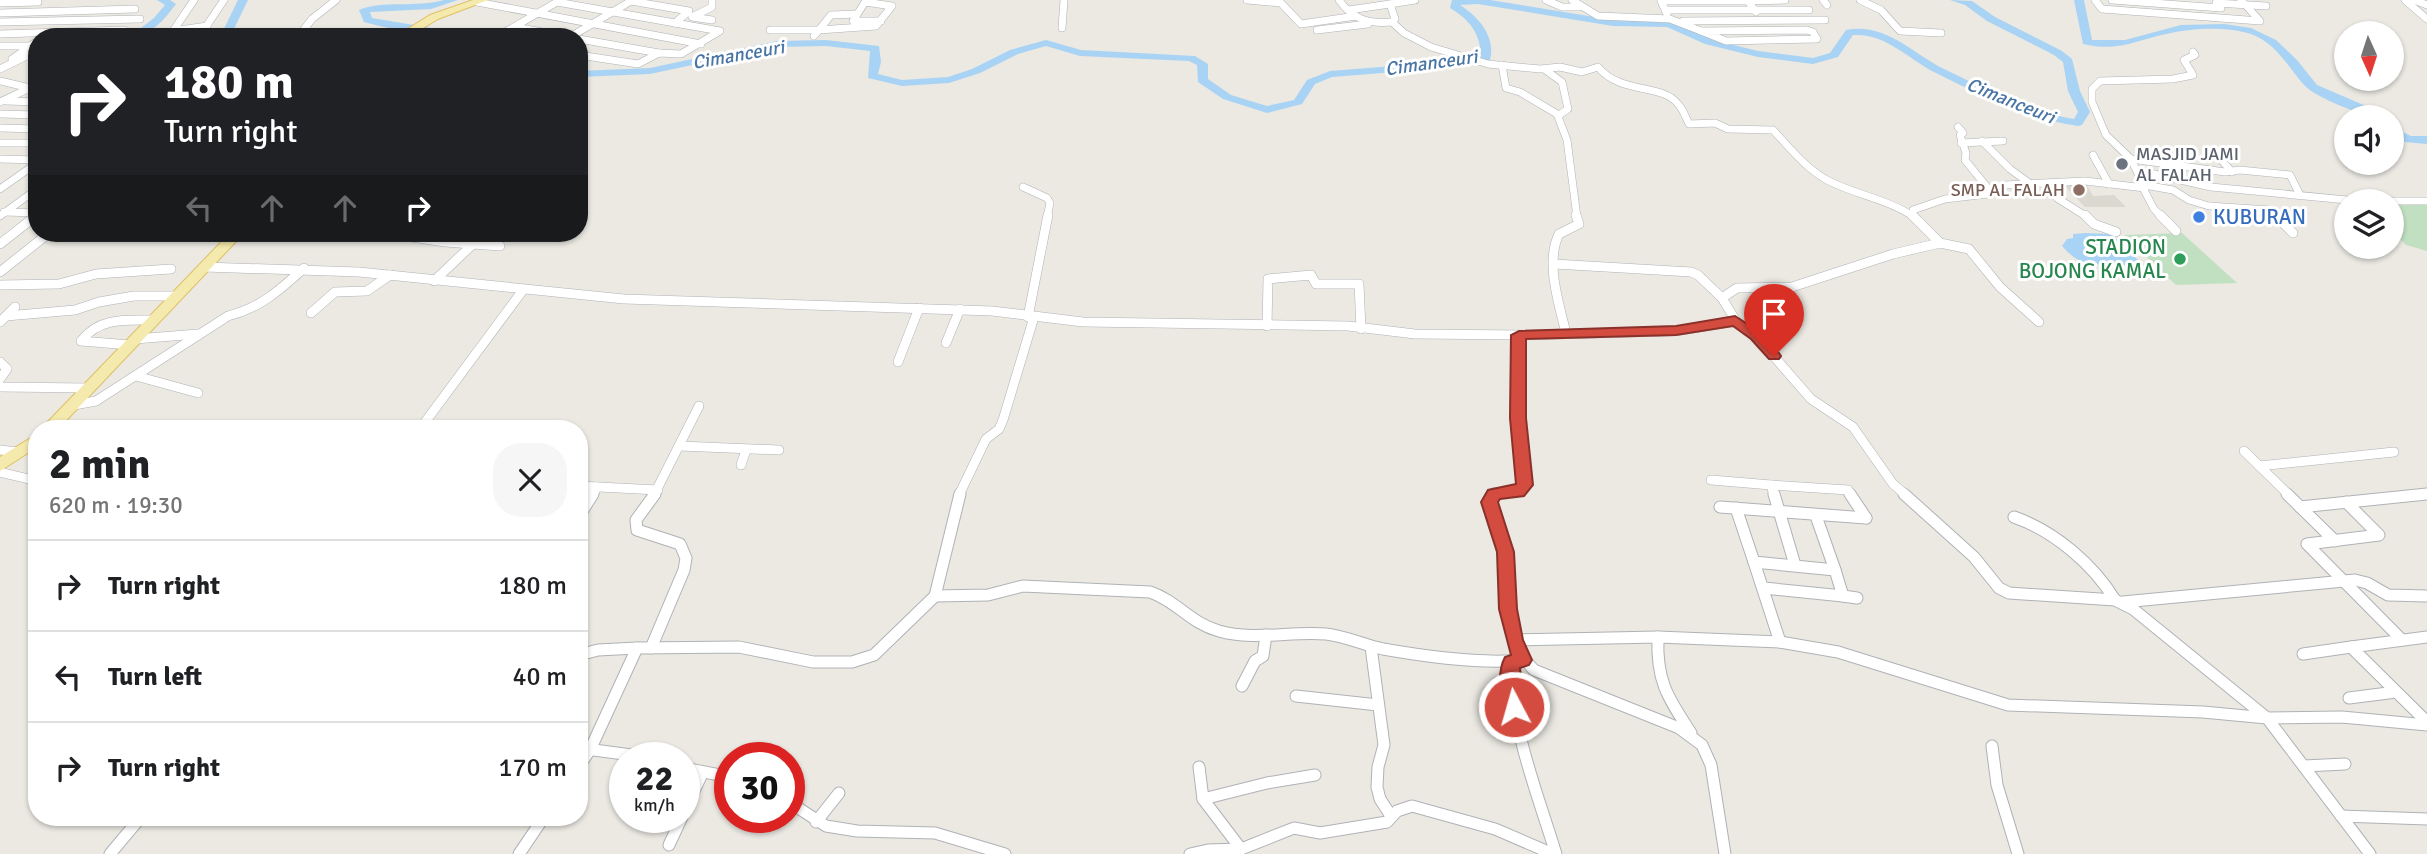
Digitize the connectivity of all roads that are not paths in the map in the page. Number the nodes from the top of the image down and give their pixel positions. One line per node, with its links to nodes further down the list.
1 (194, 0): 60 (street)
2 (224, 0): 56 (street)
3 (336, 0): 62 (street)
4 (681, 0): 28 (street)
5 (712, 0): 44 (street)
6 (870, 0): 19 (street)
7 (1064, 0): 66 (street)
8 (1250, 0): 40 (street)
9 (1339, 0): 31 (street)
10 (1415, 0): 24 (street)
11 (1546, 0): 26 (street)
12 (1572, 0): 26 (street)
13 (1785, 0): 20 (street)
14 (1860, 0): 71 (street)
15 (2095, 0): 42 (street)
16 (2112, 0): 25 (street)
17 (0, 1): 22 (street)
18 (480, 1): 38 (street); 63 (main road)
19 (882, 1): 39 (street); 50 (street)
20 (1748, 1): 32 (street); 33 (street)
21 (2410, 1): 29 (street); 43 (street)
22 (38, 2)
23 (2243, 2): 25 (street); 27 (street); 42 (street)
24 (1390, 3): 31 (street); 52 (street)
25 (2217, 4): 42 (street)
26 (1580, 6): 45 (street)
27 (2266, 6)
28 (669, 7): 36 (street); 53 (street)
29 (2427, 7)
30 (135, 9): 35 (street)
31 (1349, 10): 40 (street)
32 (1665, 10): 33 (street); 45 (street)
33 (1755, 10): 34 (street); 46 (street)
34 (1808, 10)
35 (78, 11): 37 (street); 48 (street)
36 (612, 12): 38 (street); 53 (street); 54 (street)
37 (0, 13)
38 (536, 14): 54 (street); 57 (street)
39 (856, 14): 50 (street); 70 (street)
40 (1356, 16): 55 (street)
41 (140, 19): 49 (street)
42 (2230, 19)
43 (2427, 19)
44 (712, 20)
45 (1673, 20): 46 (street); 69 (street)
46 (1764, 20): 47 (street)
47 (1825, 20)
48 (64, 21): 49 (street); 51 (street); 58 (street)
49 (77, 21): 59 (street)
50 (881, 21): 70 (street)
51 (0, 22)
52 (1392, 22): 55 (street); 85 (street)
53 (675, 23): 75 (street)
54 (591, 24): 65 (street); 75 (street)
55 (1368, 24): 68 (street)
56 (207, 26): 61 (street)
57 (515, 27): 64 (street)
58 (54, 28)
59 (68, 28)
60 (174, 28)
61 (190, 28)
62 (305, 28)
63 (421, 28)
64 (520, 28)
65 (585, 28)
66 (1062, 28)
67 (770, 30): 70 (street)
68 (1317, 30)
69 (1700, 31): 69 (street)
70 (816, 33)
71 (1941, 33)
72 (0, 34): 73 (street)
73 (28, 35)
74 (588, 40): 80 (street)
75 (701, 44): 80 (street)
76 (0, 46): 77 (street)
77 (28, 46)
78 (28, 50): 84 (street)
79 (2193, 52): 108 (street)
80 (659, 53): 82 (street)
81 (28, 55): 83 (street)
82 (588, 57)
83 (26, 58): 84 (street)
84 (14, 62): 87 (street)
85 (1502, 65): 86 (street); 96 (street)
86 (1544, 69): 96 (street); 130 (street)
87 (0, 70): 88 (street)
88 (0, 79): 89 (street)
89 (13, 83): 90 (street); 91 (street)
90 (28, 87)
91 (0, 89)
92 (28, 89): 93 (street)
93 (2, 102): 94 (street)
94 (28, 102)
95 (0, 114): 97 (street)
96 (1559, 115): 142 (street)
97 (28, 116)
98 (1958, 127): 104 (street)
99 (0, 128): 100 (street)
100 (28, 129)
101 (1982, 141): 102 (street); 104 (street); 115 (street)
102 (2003, 141)
103 (0, 143): 105 (street)
104 (1961, 143): 121 (street)
105 (28, 144)
106 (2216, 154): 113 (street)
107 (2093, 155): 114 (street)
108 (2131, 159): 112 (street); 113 (street)
109 (2, 160): 110 (street)
110 (28, 161)
111 (28, 168): 119 (street)
112 (2137, 170): 117 (street); 120 (street)
113 (2232, 172): 122 (street)
114 (2109, 184): 116 (street); 117 (street)
115 (2032, 185): 116 (street); 121 (street)
116 (2045, 185): 133 (street)
117 (2143, 186): 127 (street); 132 (street)
118 (1023, 187): 157 (street)
119 (0, 189)
120 (2251, 190): 124 (street); 127 (street)
121 (1991, 192): 130 (street)
122 (2299, 193)
123 (28, 195): 128 (street)
124 (2334, 199)
125 (2404, 200): 126 (street)
126 (2427, 201)
127 (2270, 210): 134 (street)
128 (2, 213): 129 (street)
129 (28, 214)
130 (1913, 216): 138 (street)
131 (28, 221): 139 (street)
132 (2176, 231)
133 (2116, 233)
134 (2293, 233)
135 (38, 242): 146 (street)
136 (228, 242): 143 (main road)
137 (448, 242): 140 (street)
138 (1940, 243): 152 (street); 161 (street)
139 (0, 244)
140 (473, 244): 141 (street); 148 (street)
141 (499, 246)
142 (1554, 264): 152 (street); 164 (street)
143 (204, 267): 144 (street); 151 (main road)
144 (304, 268): 147 (street); 165 (street)
145 (171, 270): 149 (street)
146 (0, 272)
147 (390, 275): 148 (street); 156 (street)
148 (434, 281): 150 (street)
149 (0, 285)
150 (523, 290): 154 (street); 179 (street)
151 (175, 296): 158 (street); 159 (main road)
152 (1722, 298): 160 (street)
153 (15, 307): 158 (street)
154 (919, 308): 155 (street); 170 (street)
155 (960, 309): 157 (street); 168 (street)
156 (311, 313)
157 (1031, 317): 162 (street); 213 (street)
158 (3, 319)
159 (153, 320): 167 (main road); 167 (street)
160 (1735, 321): 164 (street); 217 (street)
161 (2039, 322)
162 (1267, 326): 163 (street); 163 (street)
163 (1361, 329): 166 (street)
164 (1566, 333): 166 (street)
165 (201, 334): 167 (street); 171 (street)
166 (1519, 335): 221 (street)
167 (133, 342): 174 (main road)
168 (946, 344)
169 (0, 362): 172 (street)
170 (898, 362)
171 (136, 376): 175 (street); 176 (street)
172 (0, 379)
173 (0, 387): 174 (street)
174 (89, 388): 176 (main road)
175 (198, 393)
176 (74, 405): 178 (main road)
177 (699, 406): 181 (street)
178 (59, 420)
179 (427, 420)
180 (28, 445): 186 (main road)
181 (680, 446): 183 (street); 197 (street)
182 (0, 450): 186 (street)
183 (746, 450): 184 (street); 189 (street)
184 (779, 450)
185 (2244, 451): 190 (street)
186 (18, 452): 188 (main road)
187 (2394, 452): 190 (street)
188 (0, 465)
189 (741, 465)
190 (2259, 466): 202 (street)
191 (0, 472): 192 (street)
192 (28, 479)
193 (1712, 480): 194 (street)
194 (1771, 485): 204 (street); 205 (street)
195 (588, 486): 196 (street)
196 (597, 487): 197 (street); 199 (street)
197 (658, 490): 226 (street)
198 (2427, 494): 200 (street)
199 (588, 502)
200 (2346, 502): 202 (street); 207 (street)
201 (1720, 507): 203 (street)
202 (2300, 507): 207 (street)
203 (1736, 508): 204 (street); 208 (street)
204 (1777, 513): 205 (street); 209 (street)
205 (1816, 516): 210 (street)
206 (2014, 517): 217 (street)
207 (2334, 541): 211 (street)
208 (1754, 562): 209 (street); 212 (street)
209 (1795, 565): 210 (street)
210 (1835, 570): 214 (street)
211 (2343, 581): 215 (street); 217 (street); 222 (street)
212 (1764, 587): 214 (street); 223 (street)
213 (935, 596): 218 (street); 226 (street)
214 (1843, 596): 216 (street)
215 (2427, 596)
216 (1857, 598)
217 (2119, 601): 236 (street)
218 (1266, 635): 224 (street); 231 (street)
219 (1658, 637): 221 (street); 223 (street); 238 (street)
220 (2427, 637): 222 (street)
221 (1514, 640): 230 (street)
222 (2402, 640): 227 (street)
223 (1780, 642): 236 (street)
224 (1371, 647): 230 (street); 235 (street)
225 (637, 648): 226 (street); 228 (street); 239 (street)
226 (651, 648)
227 (2351, 648): 229 (street); 232 (street)
228 (588, 653)
229 (2302, 654)
230 (1517, 661): 238 (street); 267 (street)
231 (1242, 686)
232 (2396, 692): 234 (street); 237 (street)
233 (1296, 696): 235 (street)
234 (2349, 698)
235 (1378, 705): 254 (street)
236 (2267, 718): 237 (street); 244 (street)
237 (2427, 724)
238 (1695, 739): 268 (street)
239 (588, 743)
240 (1992, 746): 269 (street)
241 (588, 749): 242 (street)
242 (609, 752)
243 (2344, 764): 244 (street)
244 (2304, 766): 255 (street)
245 (1199, 767): 252 (street)
246 (700, 771): 247 (street)
247 (703, 772): 248 (street); 250 (street)
248 (714, 774)
249 (1315, 775): 252 (street)
250 (700, 778)
251 (839, 793): 257 (street)
252 (1203, 799): 262 (street)
253 (805, 814): 257 (street)
254 (1391, 816): 262 (street); 267 (street)
255 (2342, 816): 256 (street); 270 (street)
256 (2427, 819)
257 (816, 822): 265 (street)
258 (133, 826): 263 (street)
259 (538, 826): 264 (street)
260 (675, 833): 261 (street)
261 (669, 845)
262 (1241, 849): 266 (street)
263 (110, 854)
264 (519, 854)
265 (1005, 854)
266 (1190, 854)
267 (1554, 854)
268 (1725, 854)
269 (2018, 854)
270 (2370, 854)

